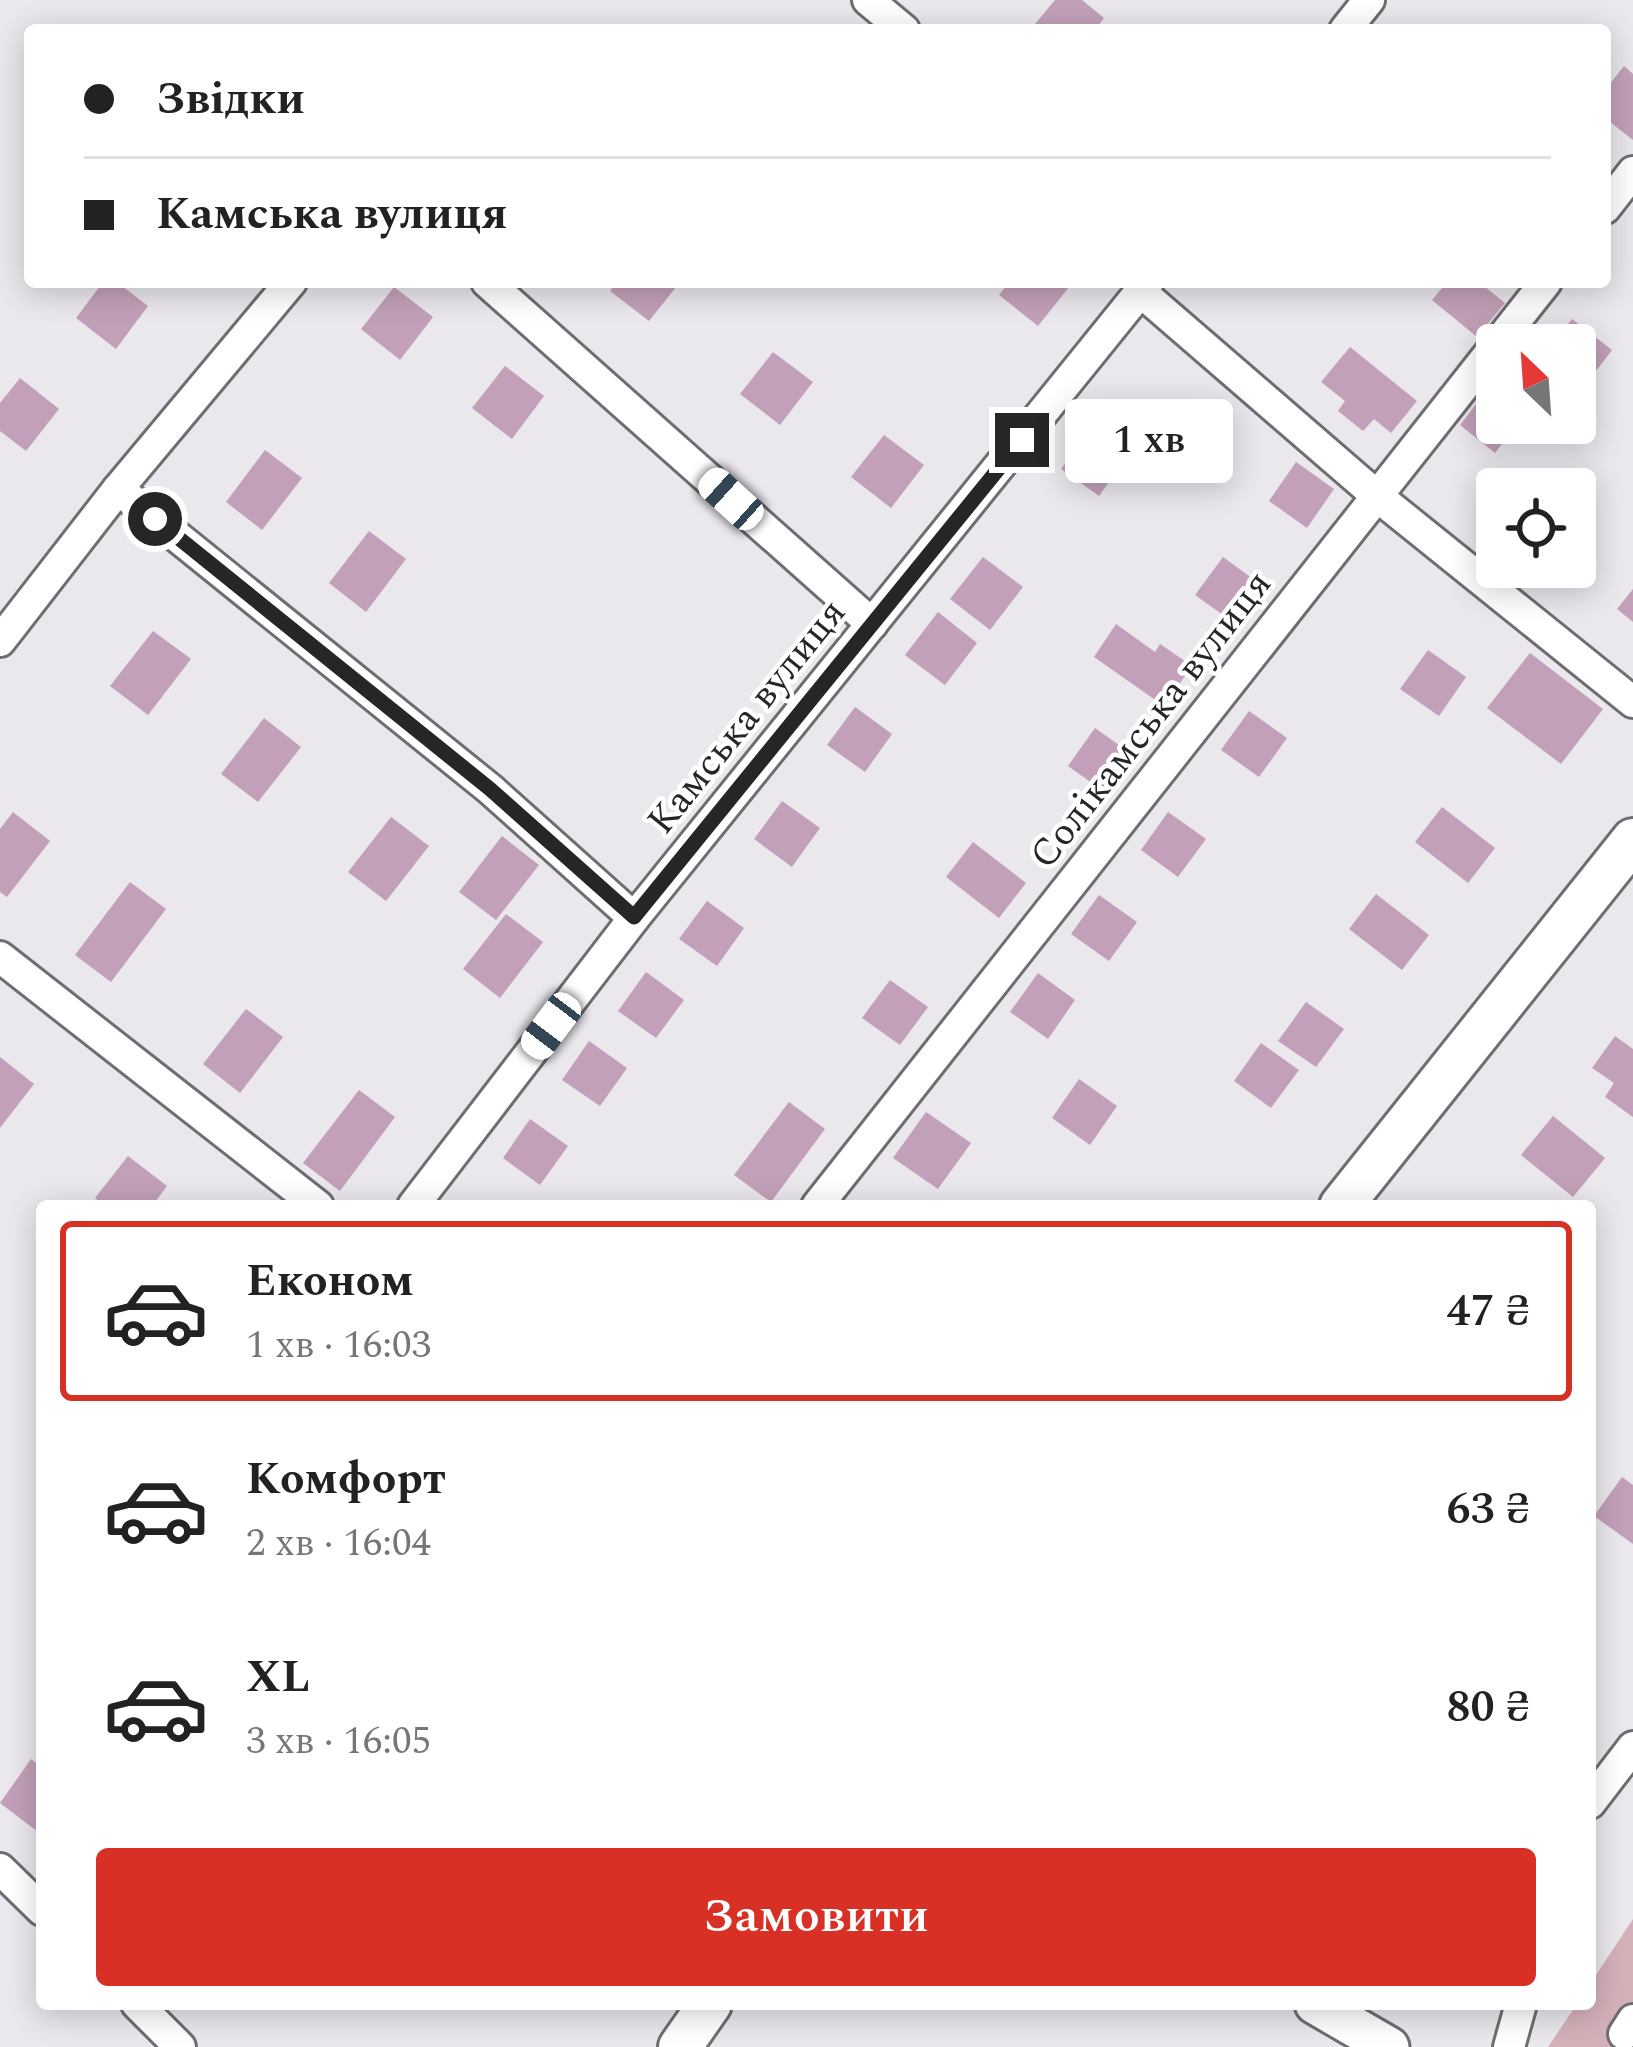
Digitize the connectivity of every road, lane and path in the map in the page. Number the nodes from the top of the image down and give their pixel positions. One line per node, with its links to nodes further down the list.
1 (868, 0): 3 (street)
2 (1369, 0): 4 (street)
3 (897, 24)
4 (1350, 24)
5 (1633, 172): 6 (street)
6 (1611, 200)
7 (286, 288): 12 (street)
8 (494, 288): 14 (street)
9 (1144, 288): 14 (street, Камська вулиця)
10 (1146, 288): 13 (street)
11 (1541, 288): 13 (street, Солікамська вулиця)
12 (118, 489): 15 (street); 18 (street)
13 (1377, 496): 16 (street); 22 (street, Солікамська вулиця)
14 (872, 624): 18 (street, Камська вулиця)
15 (0, 640)
16 (1633, 702)
17 (1633, 840): 23 (main road)
18 (634, 917): 21 (street, Камська вулиця)
19 (0, 957): 20 (street)
20 (310, 1200)
21 (417, 1200)
22 (823, 1200)
23 (1347, 1200)
24 (1633, 1747): 25 (street)
25 (1596, 1796)
26 (0, 1870): 27 (street)
27 (36, 1904)
28 (143, 2010): 32 (street)
29 (706, 2010): 33 (main road)
30 (1325, 2010): 34 (street)
31 (1519, 2010): 35 (street)
32 (180, 2047)
33 (680, 2047)
34 (1389, 2047)
35 (1509, 2047)

